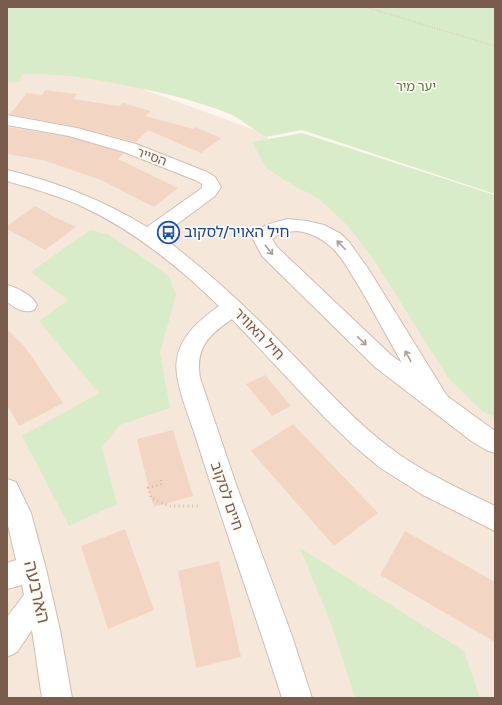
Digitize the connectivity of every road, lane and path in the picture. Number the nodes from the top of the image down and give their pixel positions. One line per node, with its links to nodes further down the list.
1 (365, 7): 2 (path)
2 (495, 46)
3 (7, 120): 5 (street, הסייר)
4 (7, 175): 5 (street, חיל האוויר)
5 (148, 236): 8 (street, חיל האוויר)
6 (7, 292): 7 (street)
7 (26, 305)
8 (233, 306): 14 (street, חיל האוויר); 19 (street, חיים לסקוב)
9 (437, 400): 9 (street, one-way to 9); 10 (street)
10 (495, 443)
11 (161, 480): 13 (path)
12 (7, 490): 15 (street, הארבעה)
13 (198, 506)
14 (495, 519)
15 (20, 572): 16 (street, הארבעה)
16 (39, 599): 17 (street); 18 (street, הארבעה)
17 (7, 642)
18 (57, 698)
19 (297, 698)

